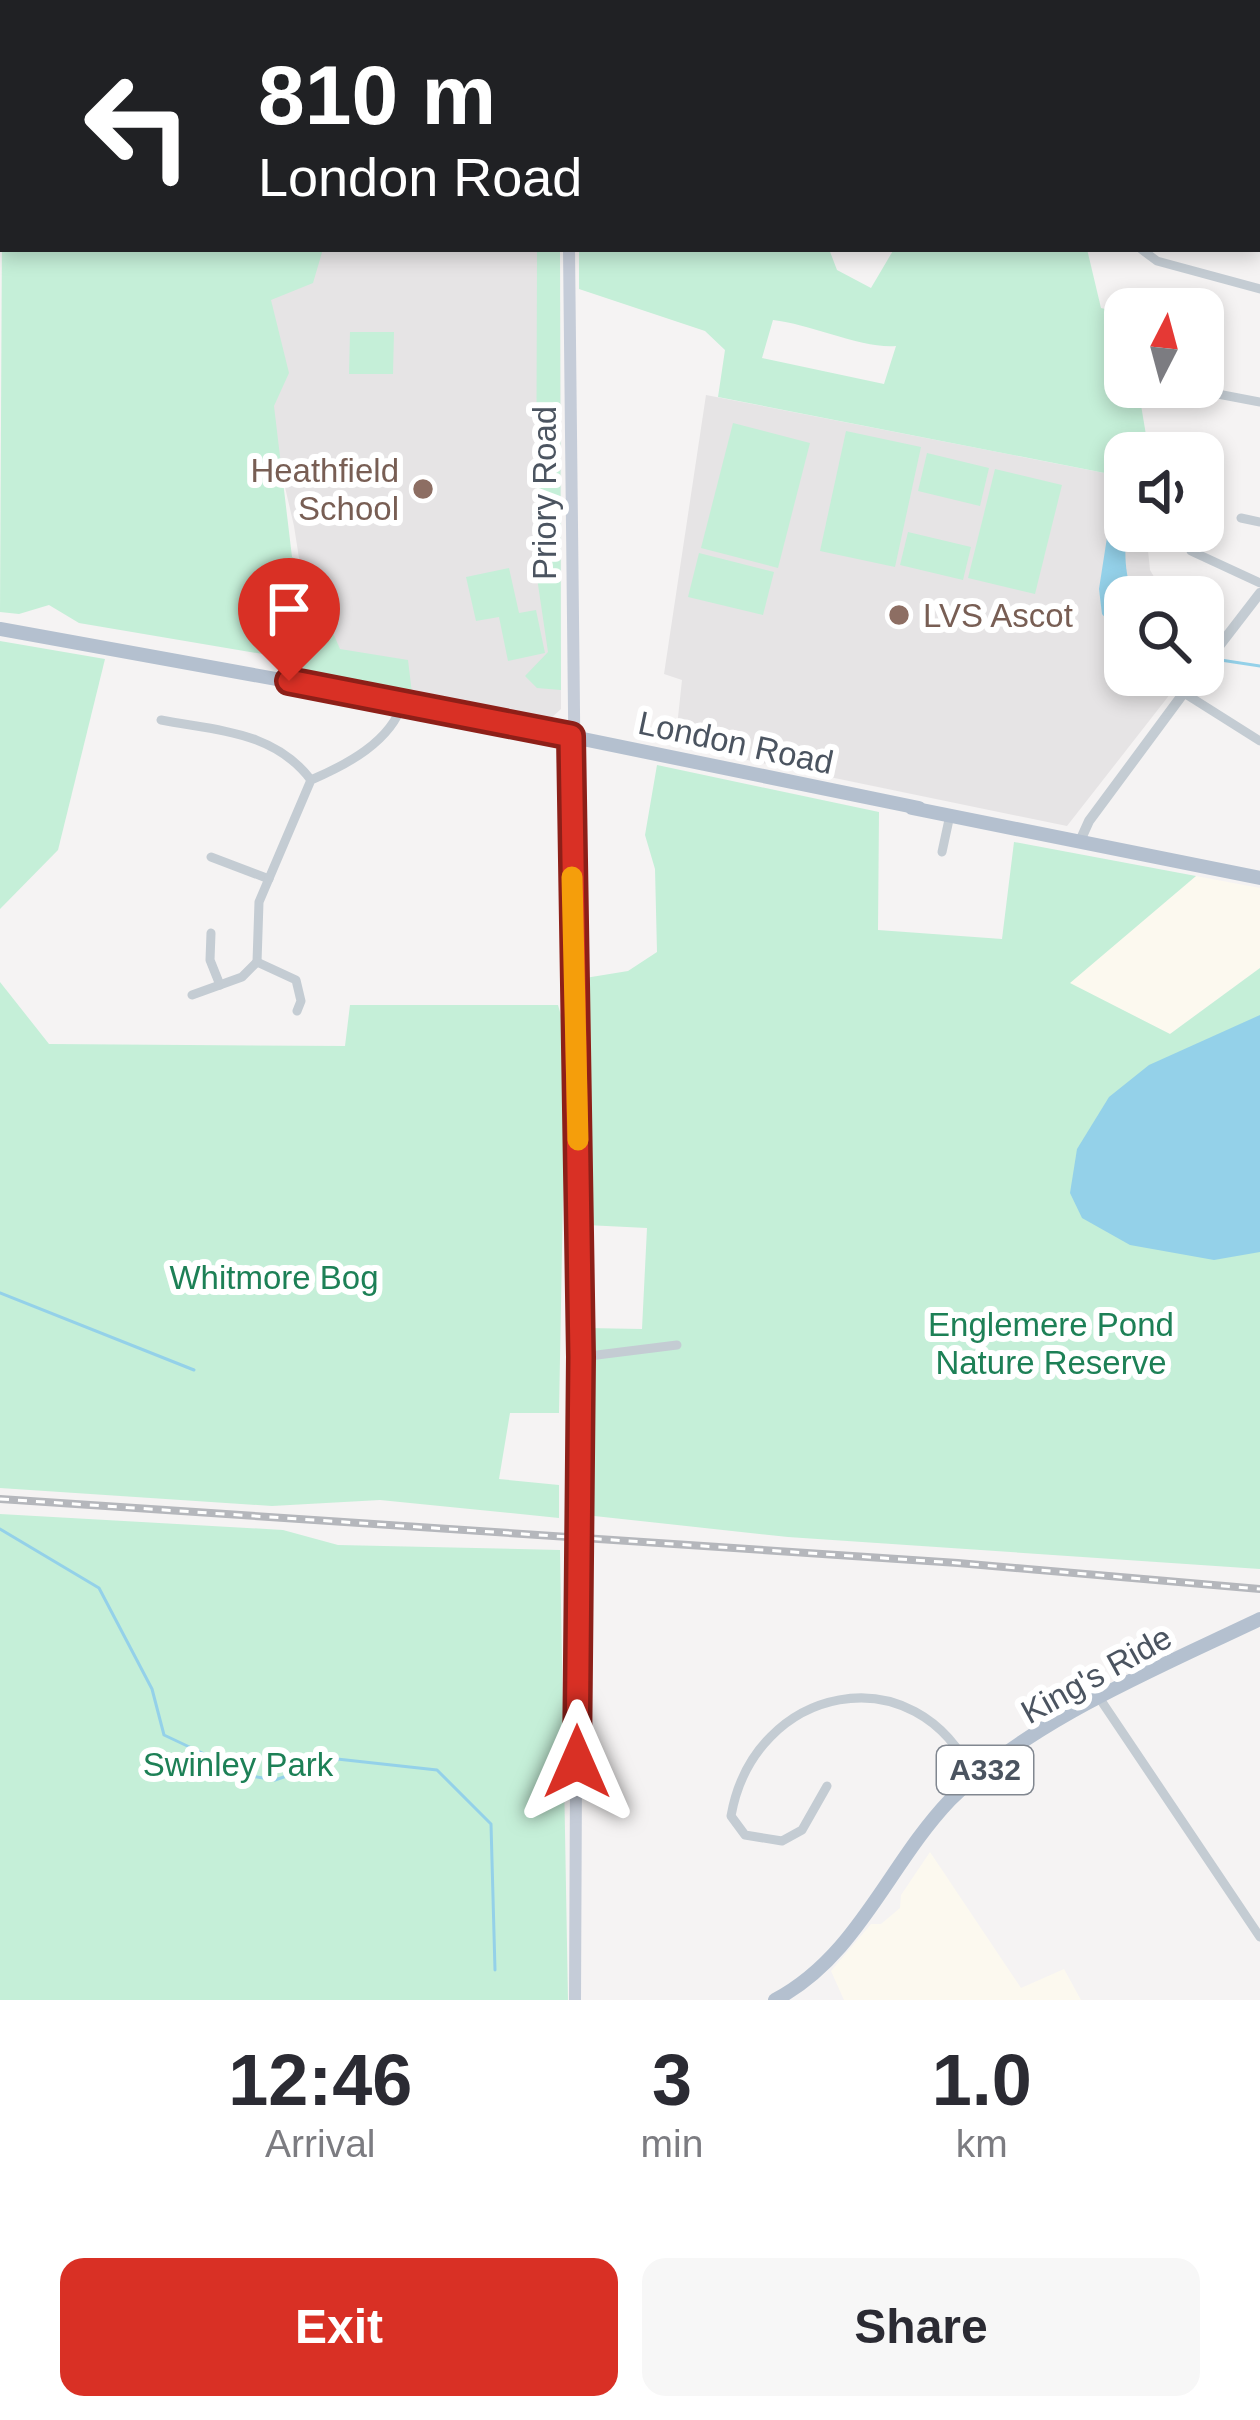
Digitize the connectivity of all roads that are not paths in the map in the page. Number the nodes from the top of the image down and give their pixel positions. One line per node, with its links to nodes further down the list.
1 (569, 252): 17 (main road, Priory Road)
2 (1145, 252): 3 (street)
3 (1260, 289)
4 (1224, 395): 5 (street)
5 (1260, 402)
6 (1241, 518): 7 (street)
7 (1260, 522)
8 (1192, 552): 9 (street)
9 (1260, 584)
10 (1260, 593): 12 (street)
11 (0, 629): 15 (main road, London Road)
12 (1224, 640)
13 (1182, 696): 21 (street)
14 (1189, 696): 18 (street)
15 (403, 702): 17 (main road, London Road); 19 (street)
16 (161, 720): 19 (street)
17 (571, 736): 20 (main road, London Road); 32 (main road, Priory Road)
18 (1260, 741)
19 (311, 780): 25 (street)
20 (950, 815): 21 (main road, London Road); 22 (street)
21 (1080, 841): 24 (main road, London Road)
22 (942, 852)
23 (211, 856): 25 (street)
24 (1260, 878)
25 (269, 879): 27 (street)
26 (211, 933): 28 (street)
27 (257, 962): 28 (street); 30 (street)
28 (220, 986): 29 (street)
29 (192, 994)
30 (297, 1011)
31 (677, 1346): 32 (street)
32 (581, 1357): 38 (main road, Priory Road, bridge)
33 (1260, 1619): 34 (main road, King's Ride / A332)
34 (1100, 1699): 35 (main road, King's Ride / A332); 37 (street)
35 (974, 1778): 36 (street); 39 (main road, King's Ride / A332)
36 (827, 1786)
37 (1260, 1937)
38 (575, 2000)
39 (776, 2000)

